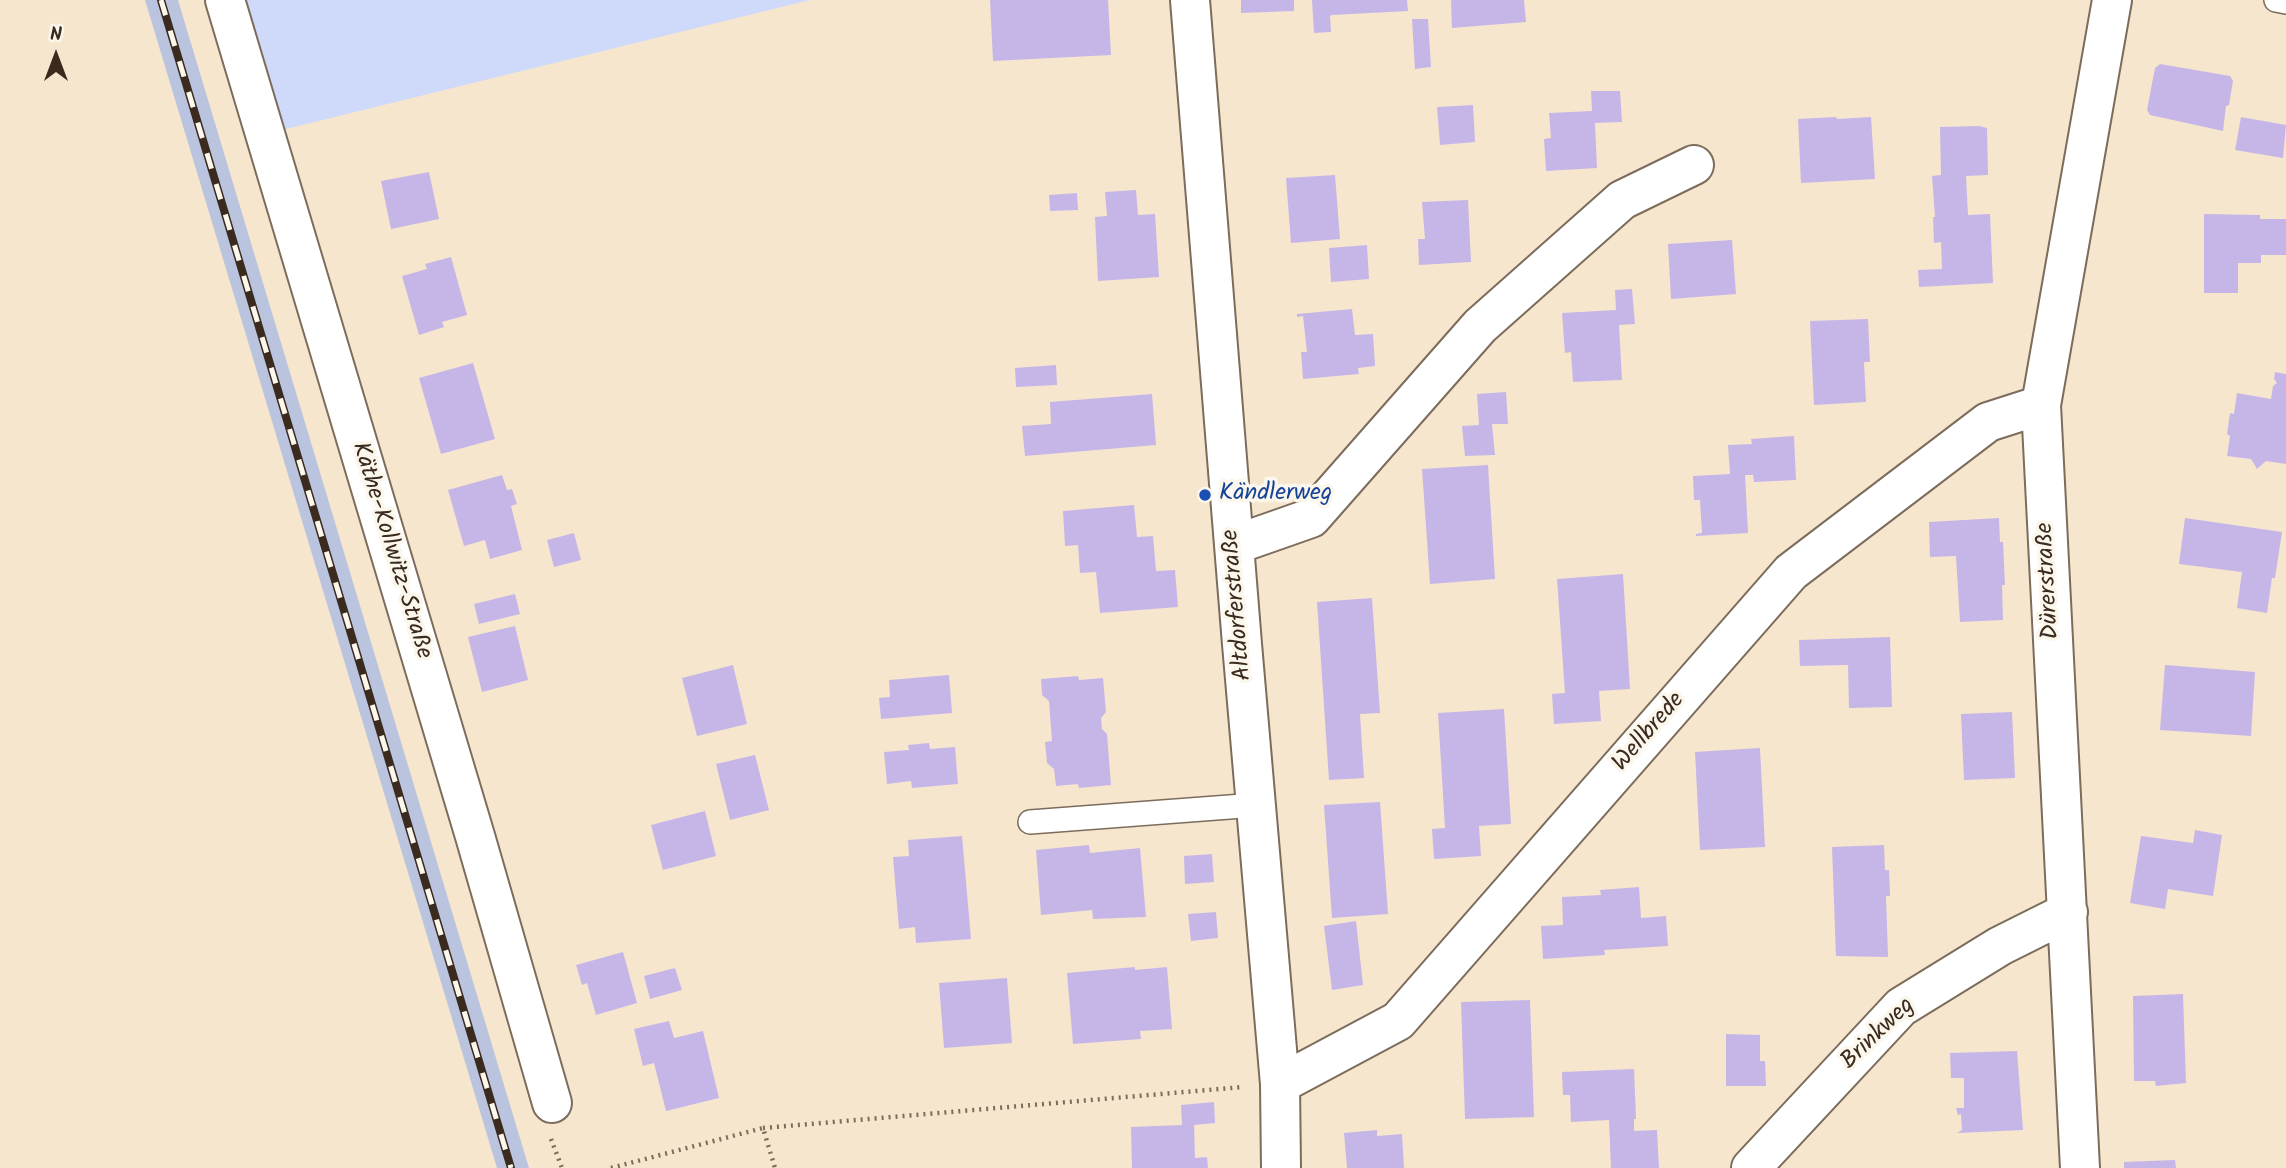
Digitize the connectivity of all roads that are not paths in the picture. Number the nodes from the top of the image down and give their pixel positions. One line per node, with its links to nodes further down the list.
1 (225, 0): 13 (street, Käthe-Kollwitz-Straße)
2 (1190, 0): 8 (street, Altdorferstraße)
3 (2112, 0): 7 (street, Dürerstraße)
4 (2276, 0): 5 (lane)
5 (2286, 2)
6 (1694, 166): 8 (street)
7 (2041, 405): 11 (street, Dürerstraße); 12 (street, Wellbrede)
8 (1234, 545): 9 (street, Altdorferstraße)
9 (1256, 805): 10 (lane); 12 (street, Altdorferstraße)
10 (1030, 822)
11 (2068, 912): 15 (street, Brinkweg); 16 (street, Dürerstraße)
12 (1280, 1084): 14 (street, Altdorferstraße)
13 (552, 1103)
14 (1282, 1168)
15 (1751, 1168)
16 (2080, 1168)

